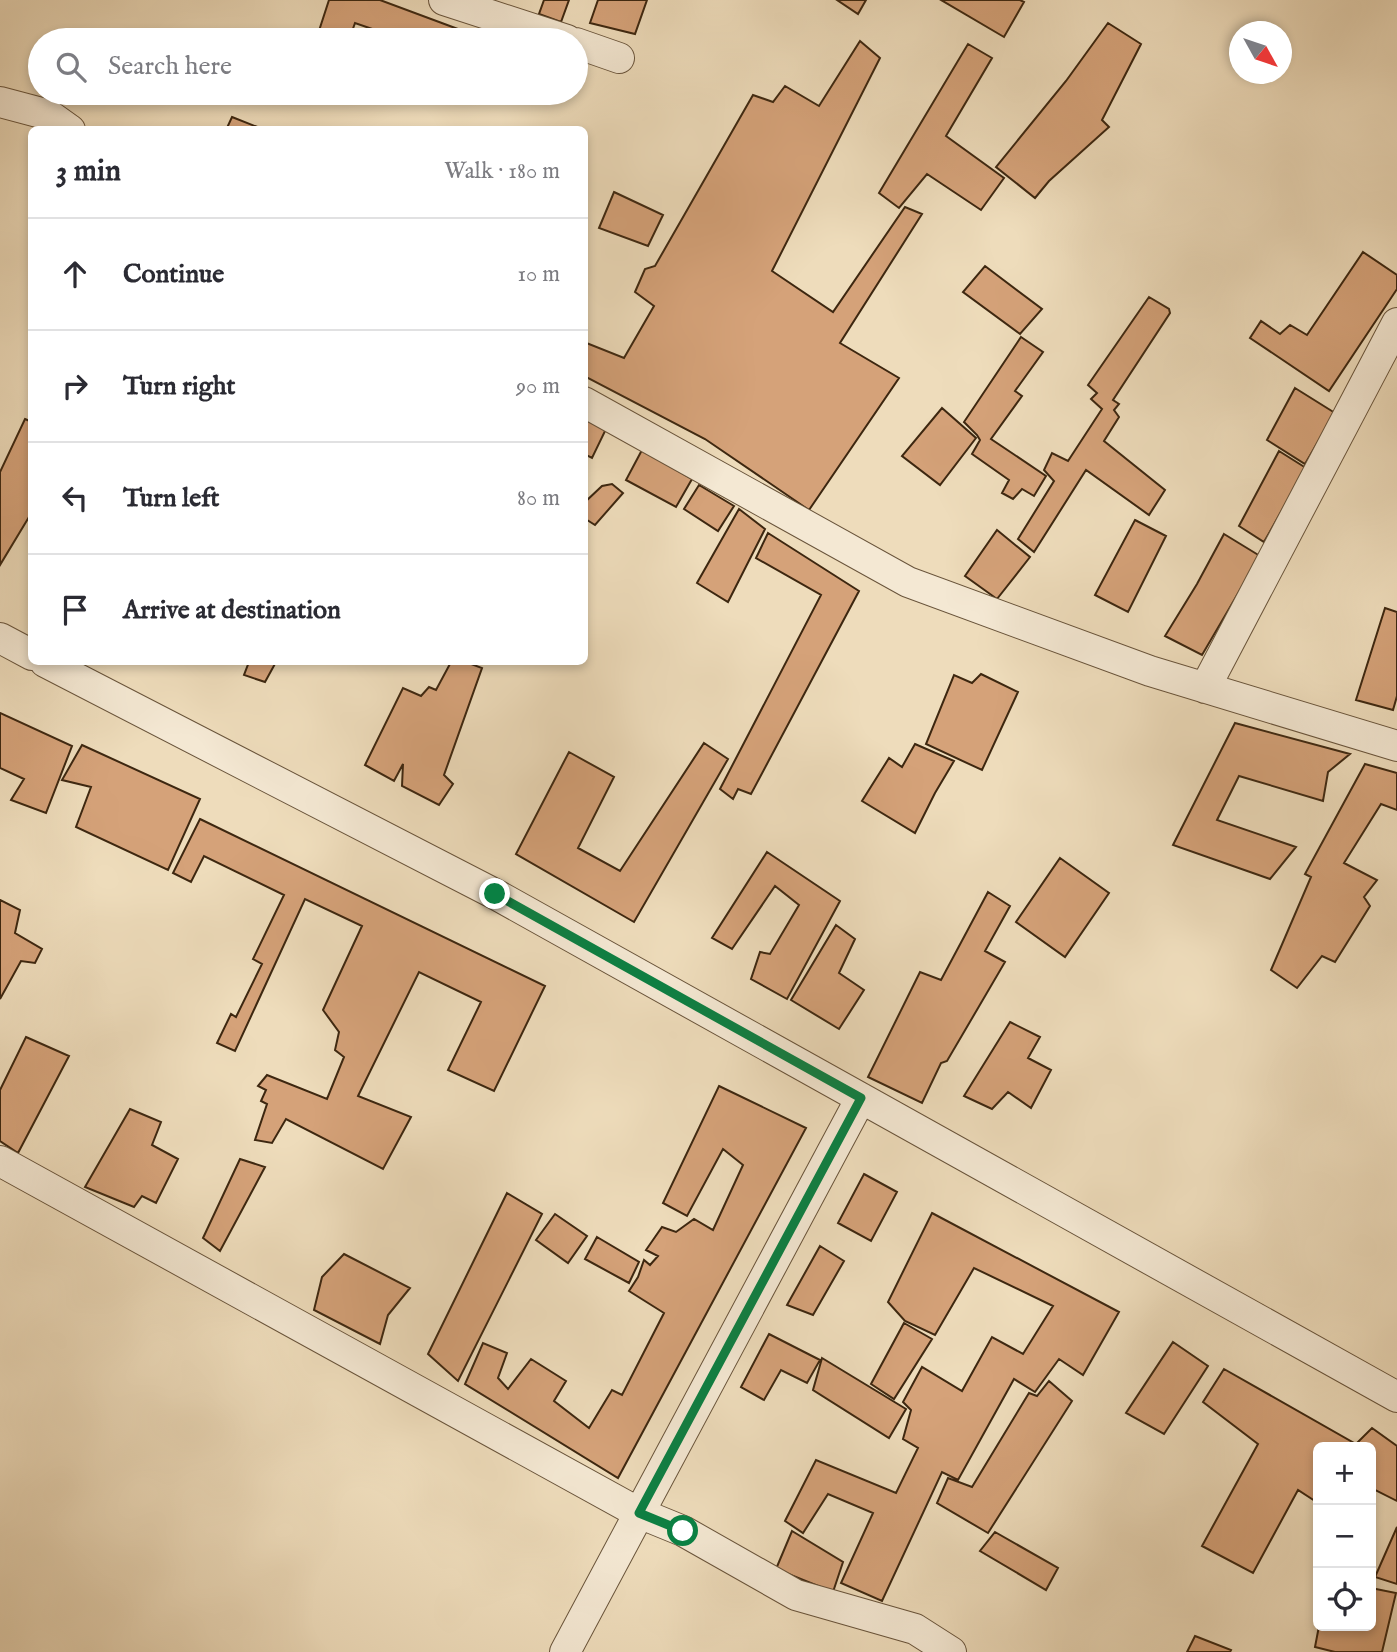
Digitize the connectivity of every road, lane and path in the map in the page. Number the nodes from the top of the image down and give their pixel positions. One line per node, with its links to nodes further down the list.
1 (444, 0): 2 (street)
2 (530, 28)
3 (588, 47): 4 (street)
4 (620, 58)
5 (0, 102): 6 (street)
6 (64, 126)
7 (1397, 323): 12 (street)
8 (588, 404): 12 (street)
9 (0, 638): 10 (street)
10 (28, 653)
11 (51, 665): 14 (street)
12 (1205, 688): 13 (street)
13 (1397, 746)
14 (861, 1098): 16 (street); 17 (street)
15 (0, 1161): 17 (street)
16 (1397, 1397)
17 (639, 1513): 18 (street); 19 (street)
18 (565, 1652)
19 (951, 1652)

